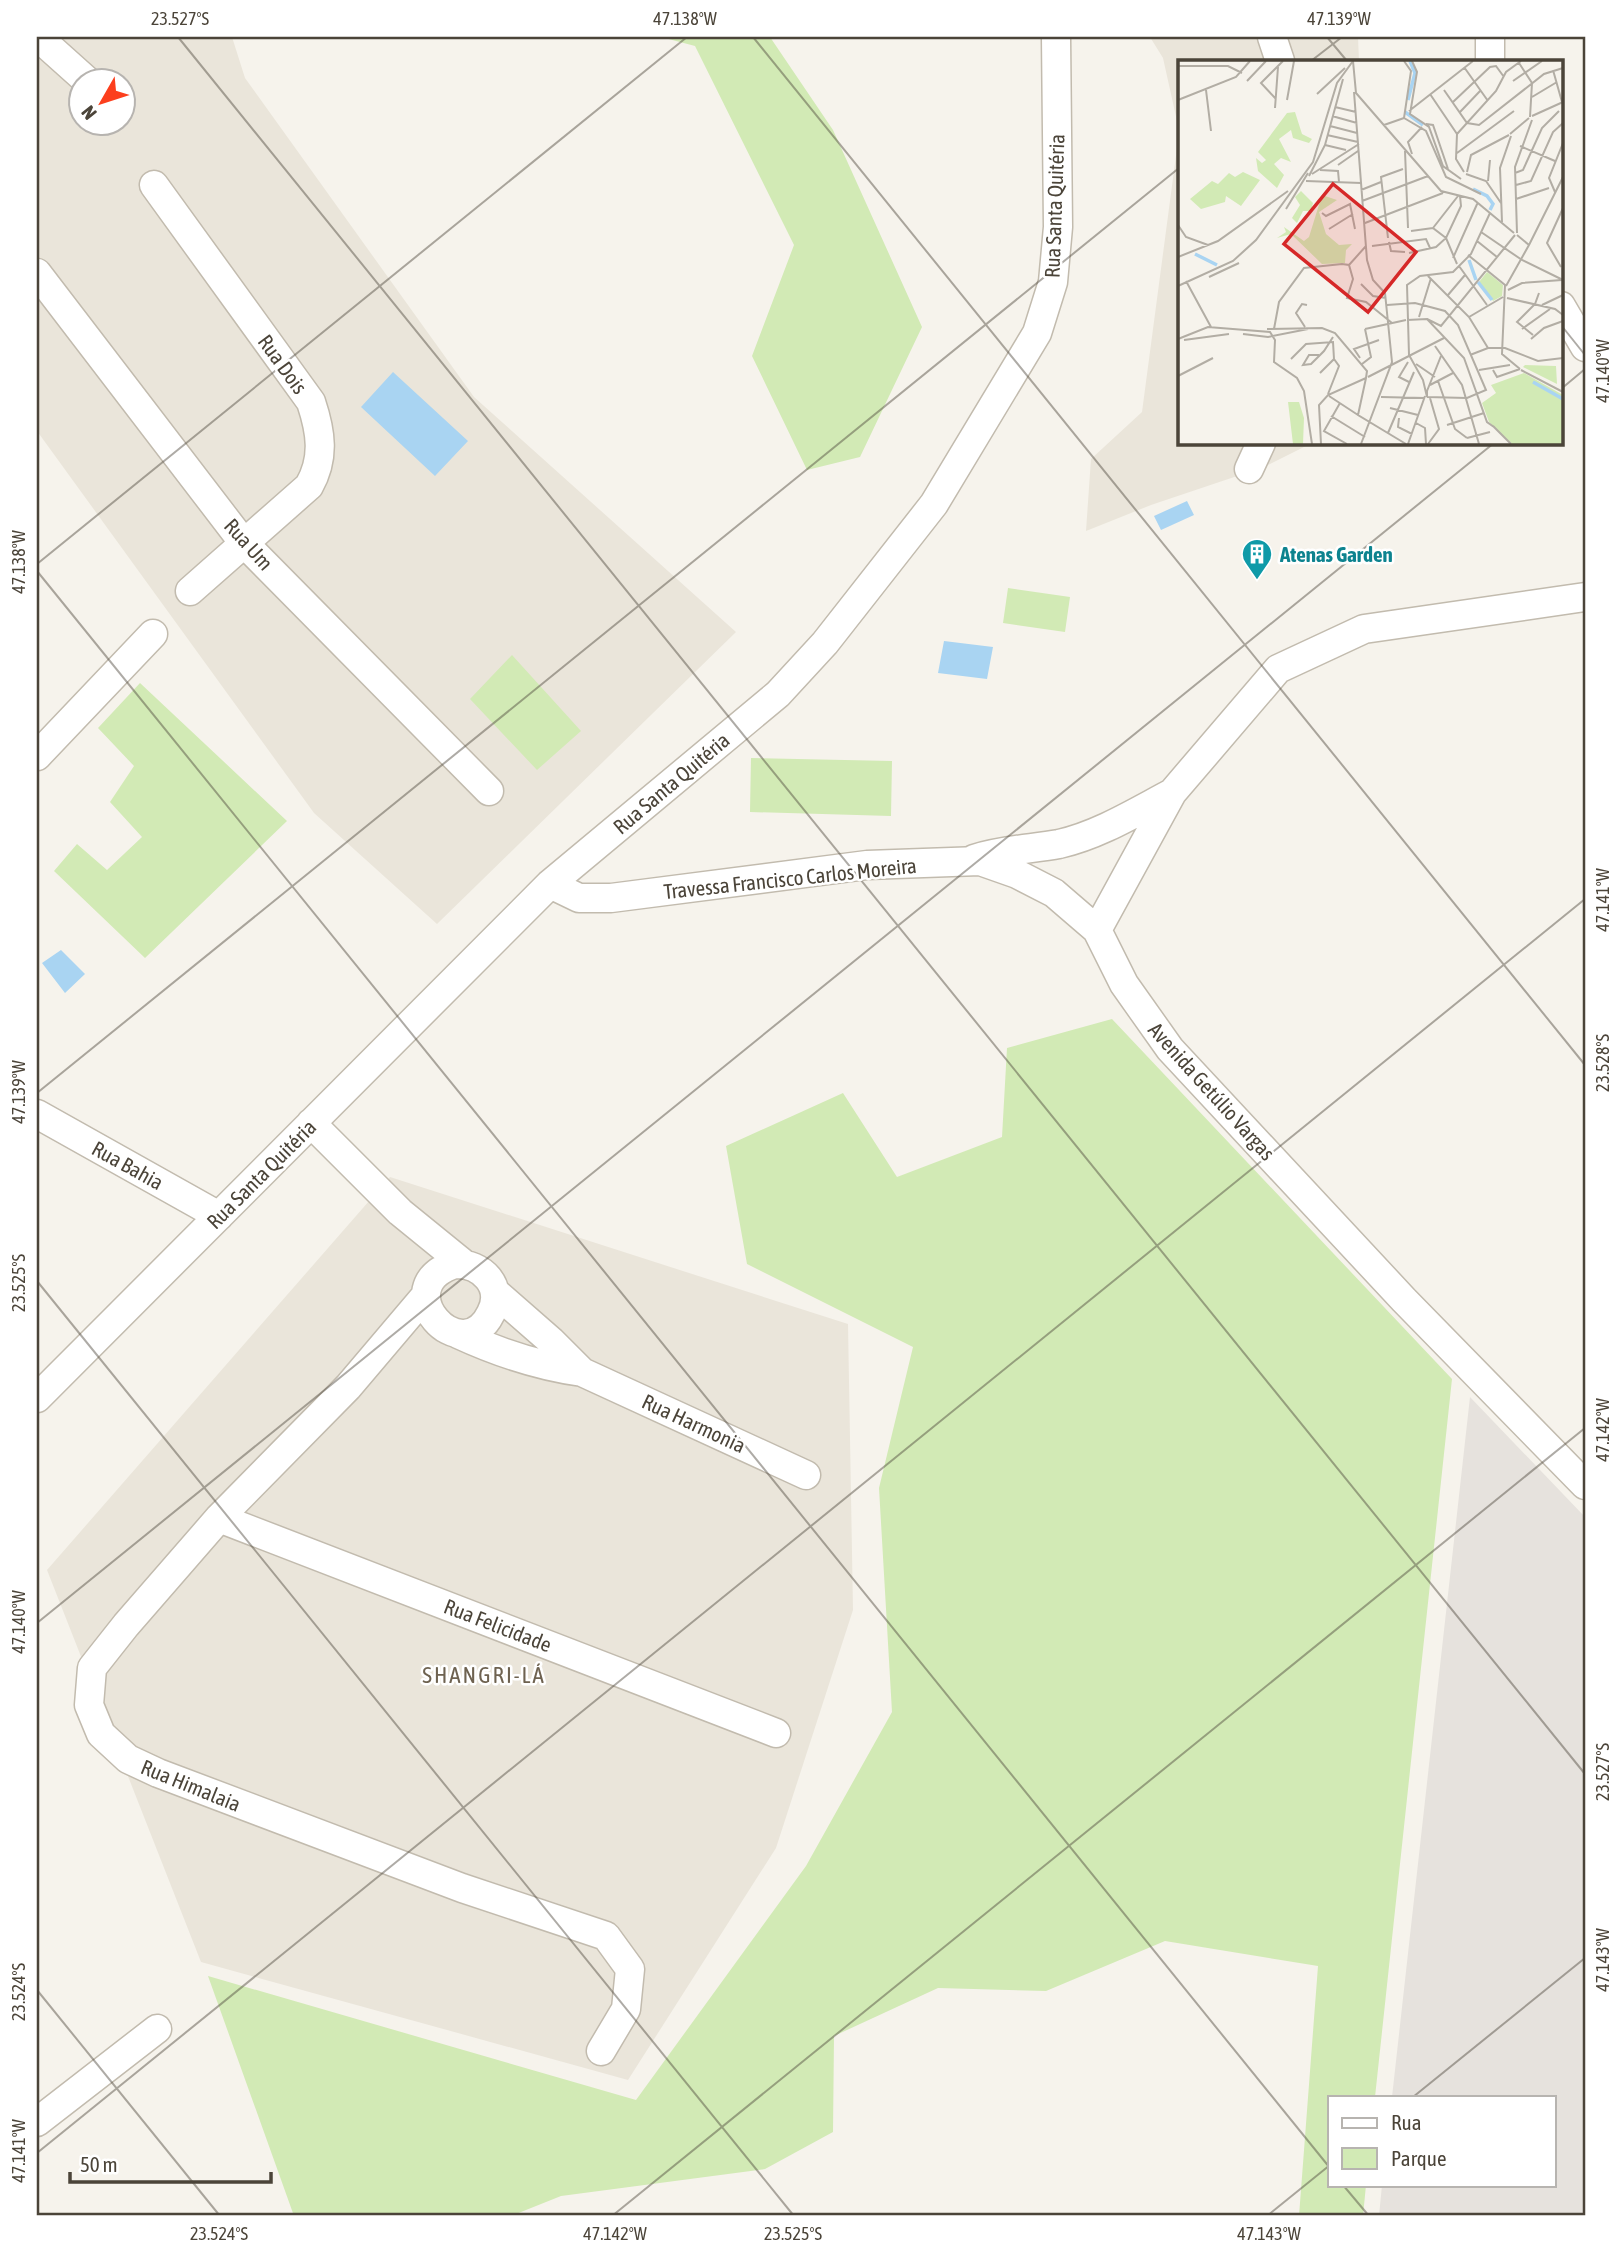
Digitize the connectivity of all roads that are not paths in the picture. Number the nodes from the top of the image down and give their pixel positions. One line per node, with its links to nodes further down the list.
1 (38, 37): 7 (street)
2 (1056, 37): 22 (street, Rua Santa Quitéria)
3 (1272, 37): 5 (street)
4 (1490, 37): 6 (street)
5 (1280, 60)
6 (1490, 60)
7 (70, 66)
8 (154, 185): 14 (street, Rua Dois)
9 (37, 273): 14 (street, Rua Um)
10 (1562, 308): 11 (street)
11 (1585, 347)
12 (1261, 444): 13 (street)
13 (1249, 469)
14 (243, 542): 15 (street, Rua Dois); 19 (street, Rua Um)
15 (190, 591)
16 (1585, 597): 20 (street)
17 (153, 634): 18 (street)
18 (37, 756)
19 (489, 791)
20 (1172, 793): 21 (street); 23 (street)
21 (968, 862): 22 (street, Travessa Francisco Carlos Moreira); 23 (street, Travessa Francisco Carlos Moreira)
22 (550, 884): 25 (street, Rua Santa Quitéria)
23 (1097, 930): 36 (street, Avenida Getúlio Vargas)
24 (37, 1114): 27 (street, Rua Bahia)
25 (311, 1123): 26 (street); 27 (street, Rua Santa Quitéria)
26 (400, 1212): 28 (street); 29 (street)
27 (219, 1216): 34 (street, Rua Santa Quitéria)
28 (464, 1264): 29 (street); 30 (street)
29 (429, 1287): 31 (street); 32 (street, Rua Himalaia)
30 (495, 1292): 31 (street); 33 (street, Rua Harmonia)
31 (449, 1330): 32 (street, Rua Himalaia); 33 (street, Rua Harmonia)
32 (387, 1343): 37 (street, Rua Himalaia)
33 (582, 1372): 35 (street, Rua Harmonia)
34 (37, 1398)
35 (806, 1475)
36 (1585, 1485)
37 (219, 1518): 38 (street, Rua Felicidade); 40 (street, Rua Himalaia)
38 (776, 1733)
39 (157, 2029): 41 (street)
40 (601, 2051)
41 (37, 2122)

